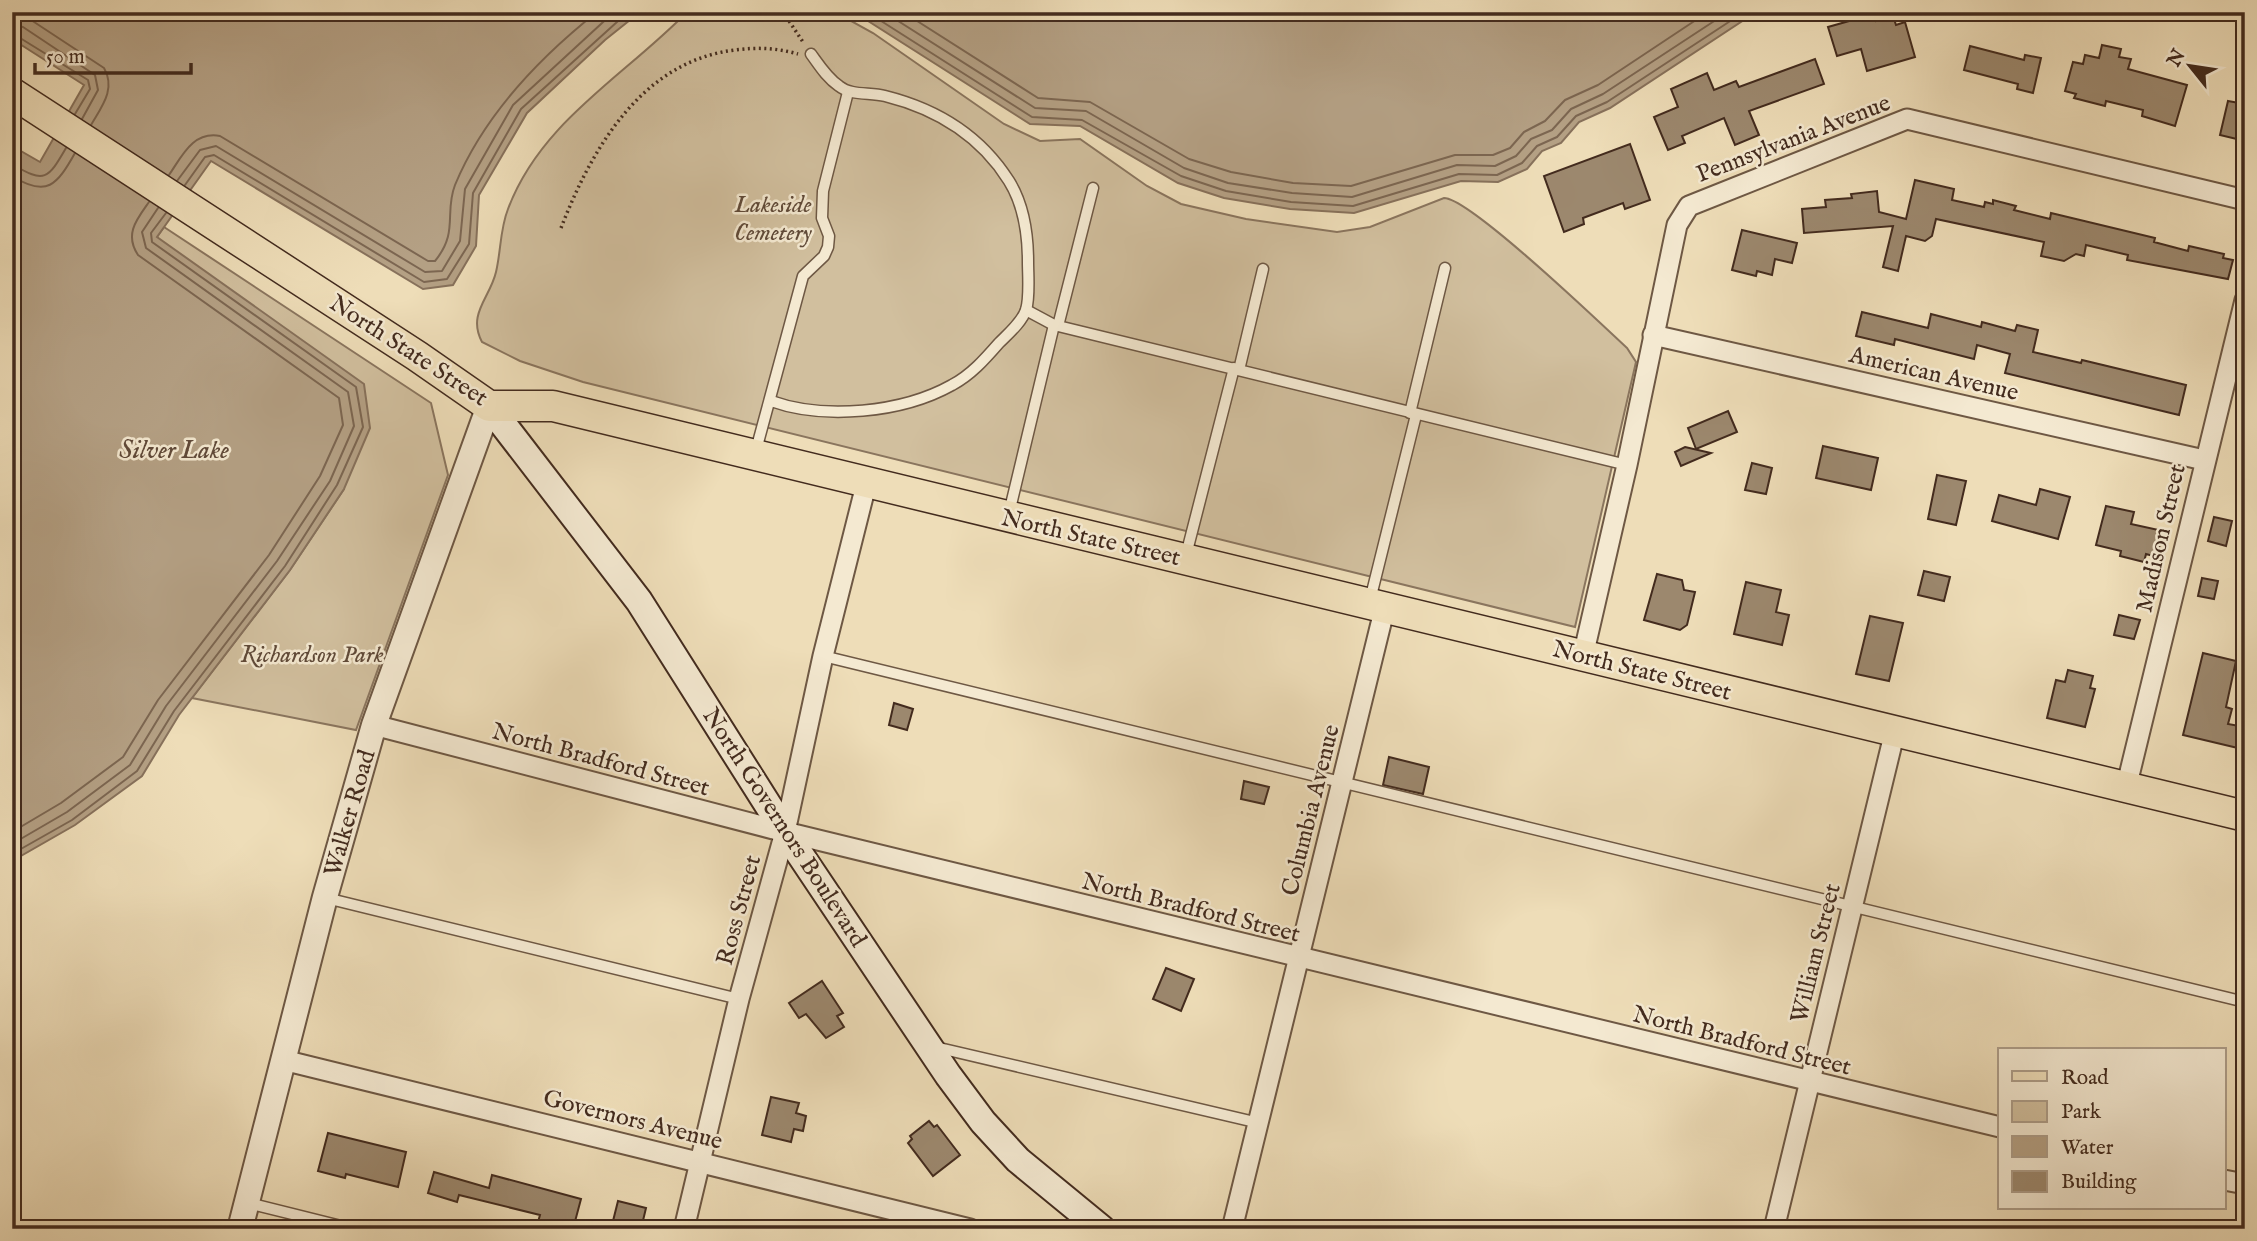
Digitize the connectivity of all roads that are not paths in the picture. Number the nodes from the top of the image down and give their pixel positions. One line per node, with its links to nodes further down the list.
1 (813, 57): 2 (lane)
2 (848, 92): 9 (lane); 13 (lane)
3 (12, 93): 14 (main road, North State Street)
4 (1093, 188): 10 (lane)
5 (2245, 200): 11 (street, Pennsylvania Avenue)
6 (1445, 268): 15 (lane)
7 (1263, 269): 12 (lane)
8 (2245, 300): 17 (street, Madison Street)
9 (1026, 310): 10 (lane); 13 (lane)
10 (1056, 325): 12 (lane); 20 (lane)
11 (1653, 335): 17 (street, American Avenue); 18 (street, Pennsylvania Avenue)
12 (1236, 369): 15 (lane); 21 (lane)
13 (771, 401): 16 (lane)
14 (489, 406): 16 (main road, North State Street); 25 (street, Walker Road); 30 (main road, North Governors Boulevard)
15 (1413, 414): 18 (lane); 22 (lane)
16 (755, 454): 19 (main road, North State Street)
17 (2204, 460): 28 (street, Madison Street)
18 (1627, 465): 24 (street, Pennsylvania Avenue)
19 (867, 481): 20 (main road, North State Street); 23 (street, Ross Street)
20 (1008, 517): 21 (main road, North State Street)
21 (1185, 559): 22 (main road, North State Street)
22 (1377, 606): 24 (main road, North State Street); 27 (street, Columbia Avenue)
23 (823, 656): 27 (lane); 30 (street, Ross Street)
24 (1583, 656): 26 (main road, North State Street)
25 (374, 724): 30 (street, North Bradford Street); 31 (street, Walker Road)
26 (1895, 731): 28 (main road, North State Street); 32 (street, William Street)
27 (1342, 782): 32 (lane); 33 (street, Columbia Avenue)
28 (2126, 788): 29 (main road, North State Street)
29 (2245, 816)
30 (785, 832): 33 (street, North Bradford Street); 34 (street, Ross Street); 36 (main road, North Governors Boulevard)
31 (325, 897): 34 (lane); 37 (street, Walker Road)
32 (1852, 906): 35 (lane); 38 (street, William Street)
33 (1298, 958): 38 (street, North Bradford Street); 39 (street, Columbia Avenue)
34 (739, 999): 41 (street, Ross Street)
35 (2245, 1002)
36 (927, 1045): 39 (lane); 49 (main road, North Governors Boulevard)
37 (283, 1060): 41 (street, Governors Avenue); 44 (street, Walker Road)
38 (1808, 1082): 40 (street, North Bradford Street); 51 (street, William Street)
39 (1258, 1123): 50 (street, Columbia Avenue)
40 (1998, 1127)
41 (700, 1161): 47 (street, Ross Street); 48 (street, Governors Avenue)
42 (2226, 1180): 43 (street)
43 (2245, 1184)
44 (247, 1203): 45 (street, Walker Road); 46 (lane)
45 (240, 1229)
46 (353, 1229)
47 (684, 1229)
48 (970, 1229)
49 (1102, 1229)
50 (1232, 1229)
51 (1774, 1229)

